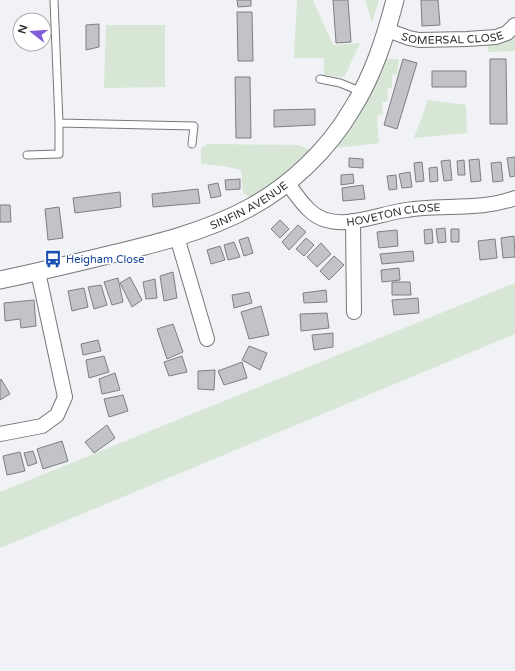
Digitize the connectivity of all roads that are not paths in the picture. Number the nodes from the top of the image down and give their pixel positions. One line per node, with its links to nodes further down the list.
1 (54, 0): 7 (lane)
2 (395, 0): 4 (street, SINFIN AVENUE)
3 (515, 25): 4 (street, SOMERSAL CLOSE)
4 (387, 30): 6 (street, SINFIN AVENUE)
5 (320, 79): 6 (lane)
6 (362, 92): 10 (street, SINFIN AVENUE)
7 (58, 123): 8 (lane); 9 (lane)
8 (192, 144)
9 (27, 155)
10 (287, 183): 12 (street, HOVETON CLOSE); 13 (street, SINFIN AVENUE)
11 (515, 198): 12 (street, HOVETON CLOSE)
12 (354, 221): 16 (street)
13 (177, 237): 14 (street, SINFIN AVENUE); 17 (street)
14 (38, 272): 15 (street, SINFIN AVENUE); 18 (street)
15 (0, 280)
16 (354, 312)
17 (207, 339)
18 (0, 434)

